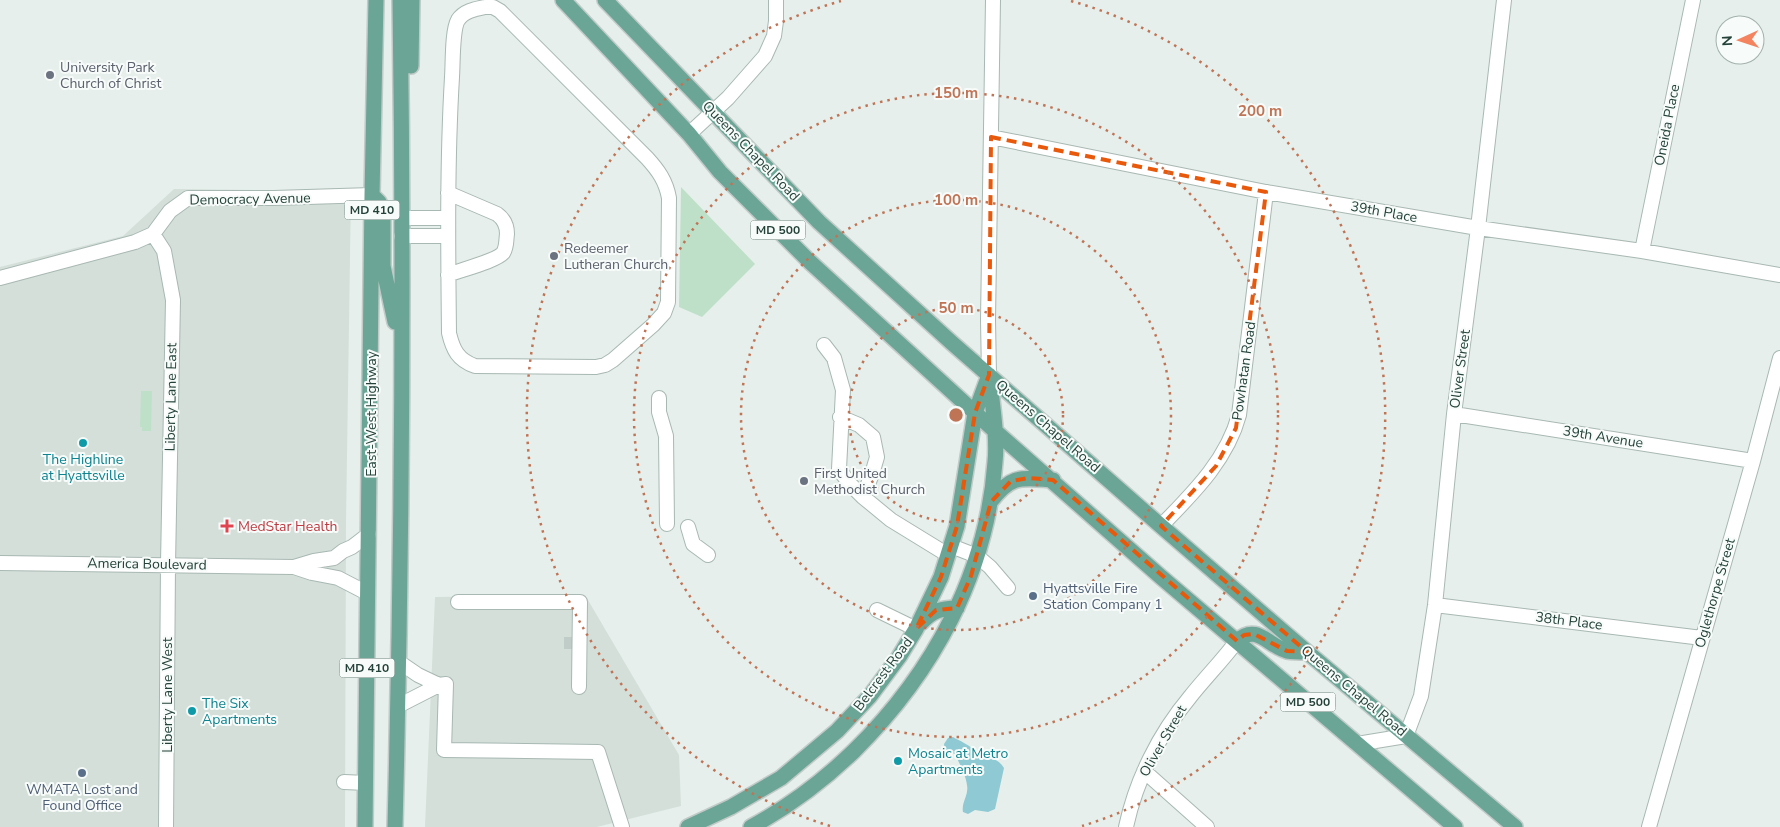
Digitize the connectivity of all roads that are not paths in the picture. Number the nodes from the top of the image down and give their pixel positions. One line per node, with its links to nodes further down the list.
1 (368, 0): 11 (main road)
2 (376, 0): 11 (main road, East-West Highway / MD 410)
3 (400, 0): 15 (main road, East-West Highway / MD 410)
4 (412, 0): 15 (main road)
5 (562, 0): 13 (main road, MD 500)
6 (605, 0): 12 (main road, Queens Chapel Road / MD 500)
7 (776, 0): 12 (street)
8 (993, 0): 14 (street)
9 (1504, 0): 21 (street, Oliver Street)
10 (1692, 0): 25 (street, Oneida Place)
11 (374, 110): 18 (main road, East-West Highway / MD 410)
12 (714, 111): 13 (street); 32 (main road, Queens Chapel Road / MD 500)
13 (688, 134): 34 (main road, MD 500)
14 (991, 137): 16 (street, 39th Place); 32 (street)
15 (402, 149): 19 (main road, East-West Highway / MD 410)
16 (1266, 192): 21 (street, 39th Place); 43 (street, Powhatan Road)
17 (448, 193): 20 (street); 26 (street); 26 (street)
18 (372, 195): 22 (street, Democracy Avenue); 31 (main road); 45 (main road, East-West Highway / MD 410)
19 (401, 218): 20 (street); 23 (main road, East-West Highway / MD 410)
20 (448, 218): 24 (street)
21 (1478, 228): 25 (street, 39th Place); 35 (street, Oliver Street)
22 (153, 234): 28 (street); 50 (street, Liberty Lane East)
23 (401, 236): 24 (street); 31 (main road, East-West Highway / MD 410)
24 (448, 236): 26 (street)
25 (1642, 251): 27 (street, 39th Place)
26 (448, 275)
27 (1780, 275)
28 (0, 278)
29 (824, 345): 36 (street)
30 (1780, 358): 38 (street, Oglethorpe Street)
31 (401, 363): 63 (main road, East-West Highway / MD 410)
32 (989, 375): 34 (main road, Belcrest Road); 37 (main road, Belcrest Road); 43 (main road, Queens Chapel Road / MD 500)
33 (659, 398): 42 (street)
34 (975, 413): 37 (main road, MD 500); 46 (main road, Belcrest Road)
35 (1454, 414): 38 (street, 39th Avenue); 55 (street, Oliver Street)
36 (840, 417): 40 (street); 40 (street)
37 (995, 431): 39 (main road, MD 500); 41 (main road, Belcrest Road)
38 (1753, 461): 60 (street, Oglethorpe Street)
39 (1053, 480): 41 (main road); 61 (main road, MD 500)
40 (863, 497): 46 (street)
41 (991, 502): 48 (main road, Belcrest Road)
42 (667, 524)
43 (1161, 526): 62 (main road, Queens Chapel Road / MD 500)
44 (688, 527): 47 (street)
45 (370, 534): 51 (street, America Boulevard); 53 (main road, East-West Highway / MD 410)
46 (950, 551): 48 (street); 58 (main road, Belcrest Road)
47 (708, 555)
48 (977, 556): 52 (street); 56 (main road, Belcrest Road)
49 (0, 563): 50 (street, America Boulevard)
50 (168, 564): 51 (street, America Boulevard); 74 (street, Liberty Lane West)
51 (294, 567): 53 (street, America Boulevard)
52 (1008, 588)
53 (367, 594): 72 (main road, East-West Highway / MD 410)
54 (458, 602): 59 (street)
55 (1435, 605): 60 (street, 38th Place); 68 (street, Oliver Street)
56 (957, 608): 58 (main road); 80 (main road, Belcrest Road)
57 (877, 610): 58 (street)
58 (916, 629): 79 (main road, Belcrest Road)
59 (574, 638): 64 (street); 64 (street)
60 (1702, 638): 85 (street, Oglethorpe Street)
61 (1237, 641): 62 (main road); 69 (main road, MD 500); 70 (street, Oliver Street)
62 (1308, 652): 68 (main road, Queens Chapel Road / MD 500)
63 (399, 662): 65 (street); 67 (main road, East-West Highway / MD 410)
64 (579, 662): 66 (street)
65 (439, 685): 67 (street); 78 (street)
66 (579, 687)
67 (398, 706): 73 (main road, East-West Highway / MD 410)
68 (1406, 736): 69 (street); 84 (main road, Queens Chapel Road / MD 500)
69 (1357, 744): 83 (main road, MD 500)
70 (1144, 771): 81 (street, Oliver Street); 82 (street)
71 (344, 782): 72 (street)
72 (366, 783): 75 (main road, East-West Highway / MD 410)
73 (396, 806): 76 (main road, East-West Highway / MD 410); 77 (main road)
74 (166, 827)
75 (365, 827)
76 (395, 827)
77 (401, 827)
78 (622, 827)
79 (688, 827)
80 (751, 827)
81 (1126, 827)
82 (1207, 827)
83 (1455, 827)
84 (1515, 827)
85 (1649, 827)

